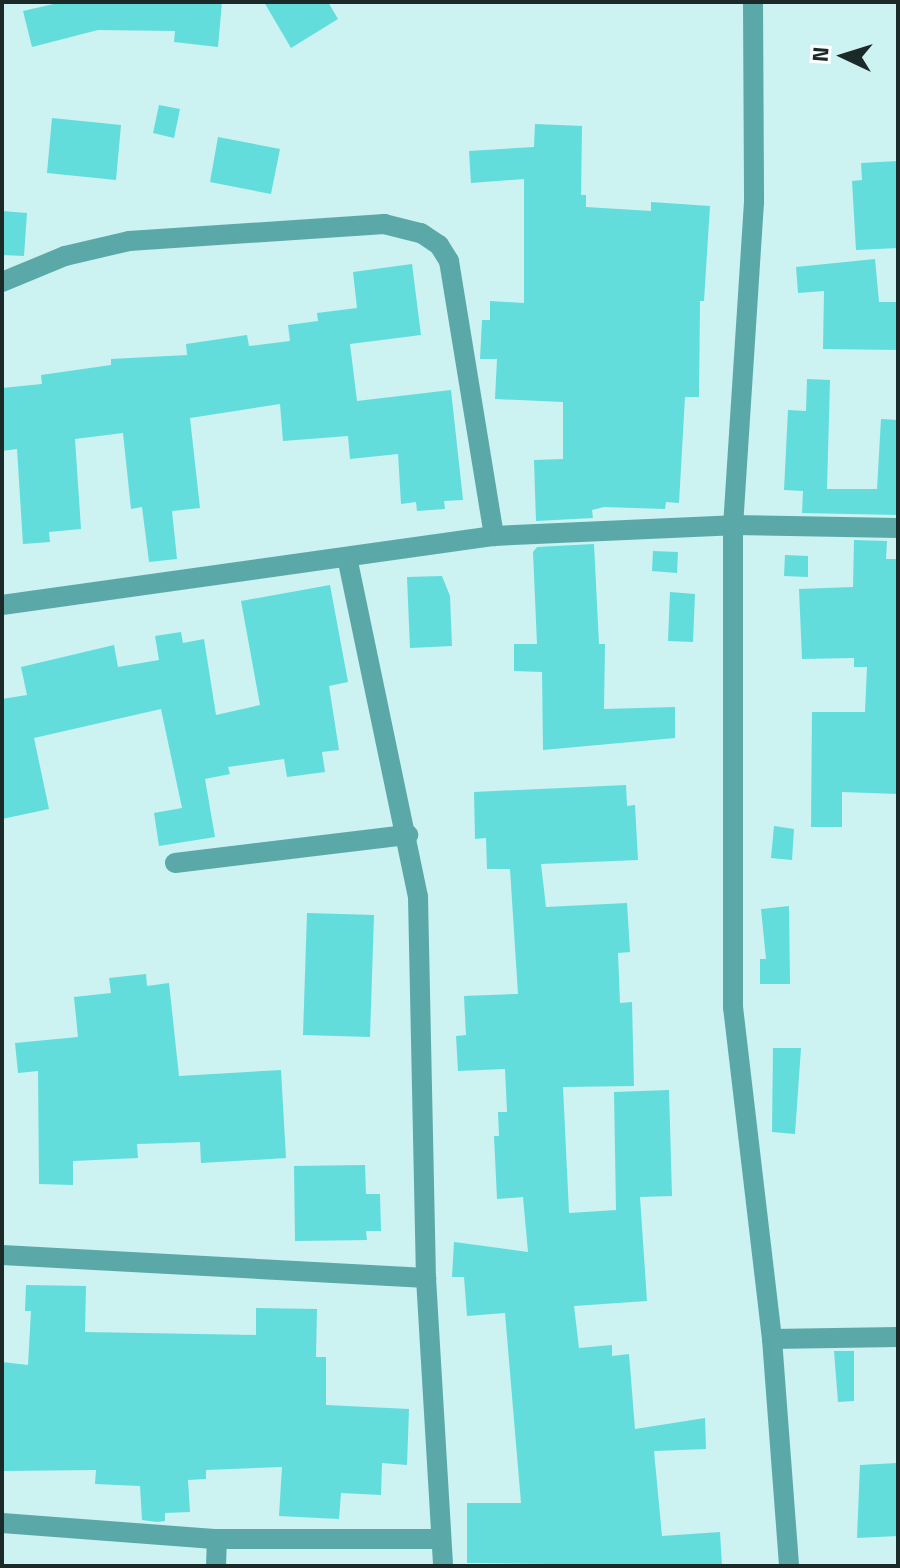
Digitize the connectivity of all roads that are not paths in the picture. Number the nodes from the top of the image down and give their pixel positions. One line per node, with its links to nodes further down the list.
1 (753, 2): 3 (street)
2 (2, 282): 5 (street)
3 (733, 525): 4 (street); 5 (street); 13 (street)
4 (898, 528)
5 (494, 536): 6 (street)
6 (347, 557): 7 (street); 8 (street)
7 (2, 605)
8 (408, 835): 9 (street); 11 (street)
9 (175, 863)
10 (2, 1255): 11 (street)
11 (426, 1278): 16 (street)
12 (898, 1337): 13 (street)
13 (772, 1339): 19 (street)
14 (2, 1523): 15 (street)
15 (217, 1539): 16 (street); 17 (street)
16 (440, 1539): 18 (street)
17 (216, 1566)
18 (443, 1566)
19 (789, 1566)

